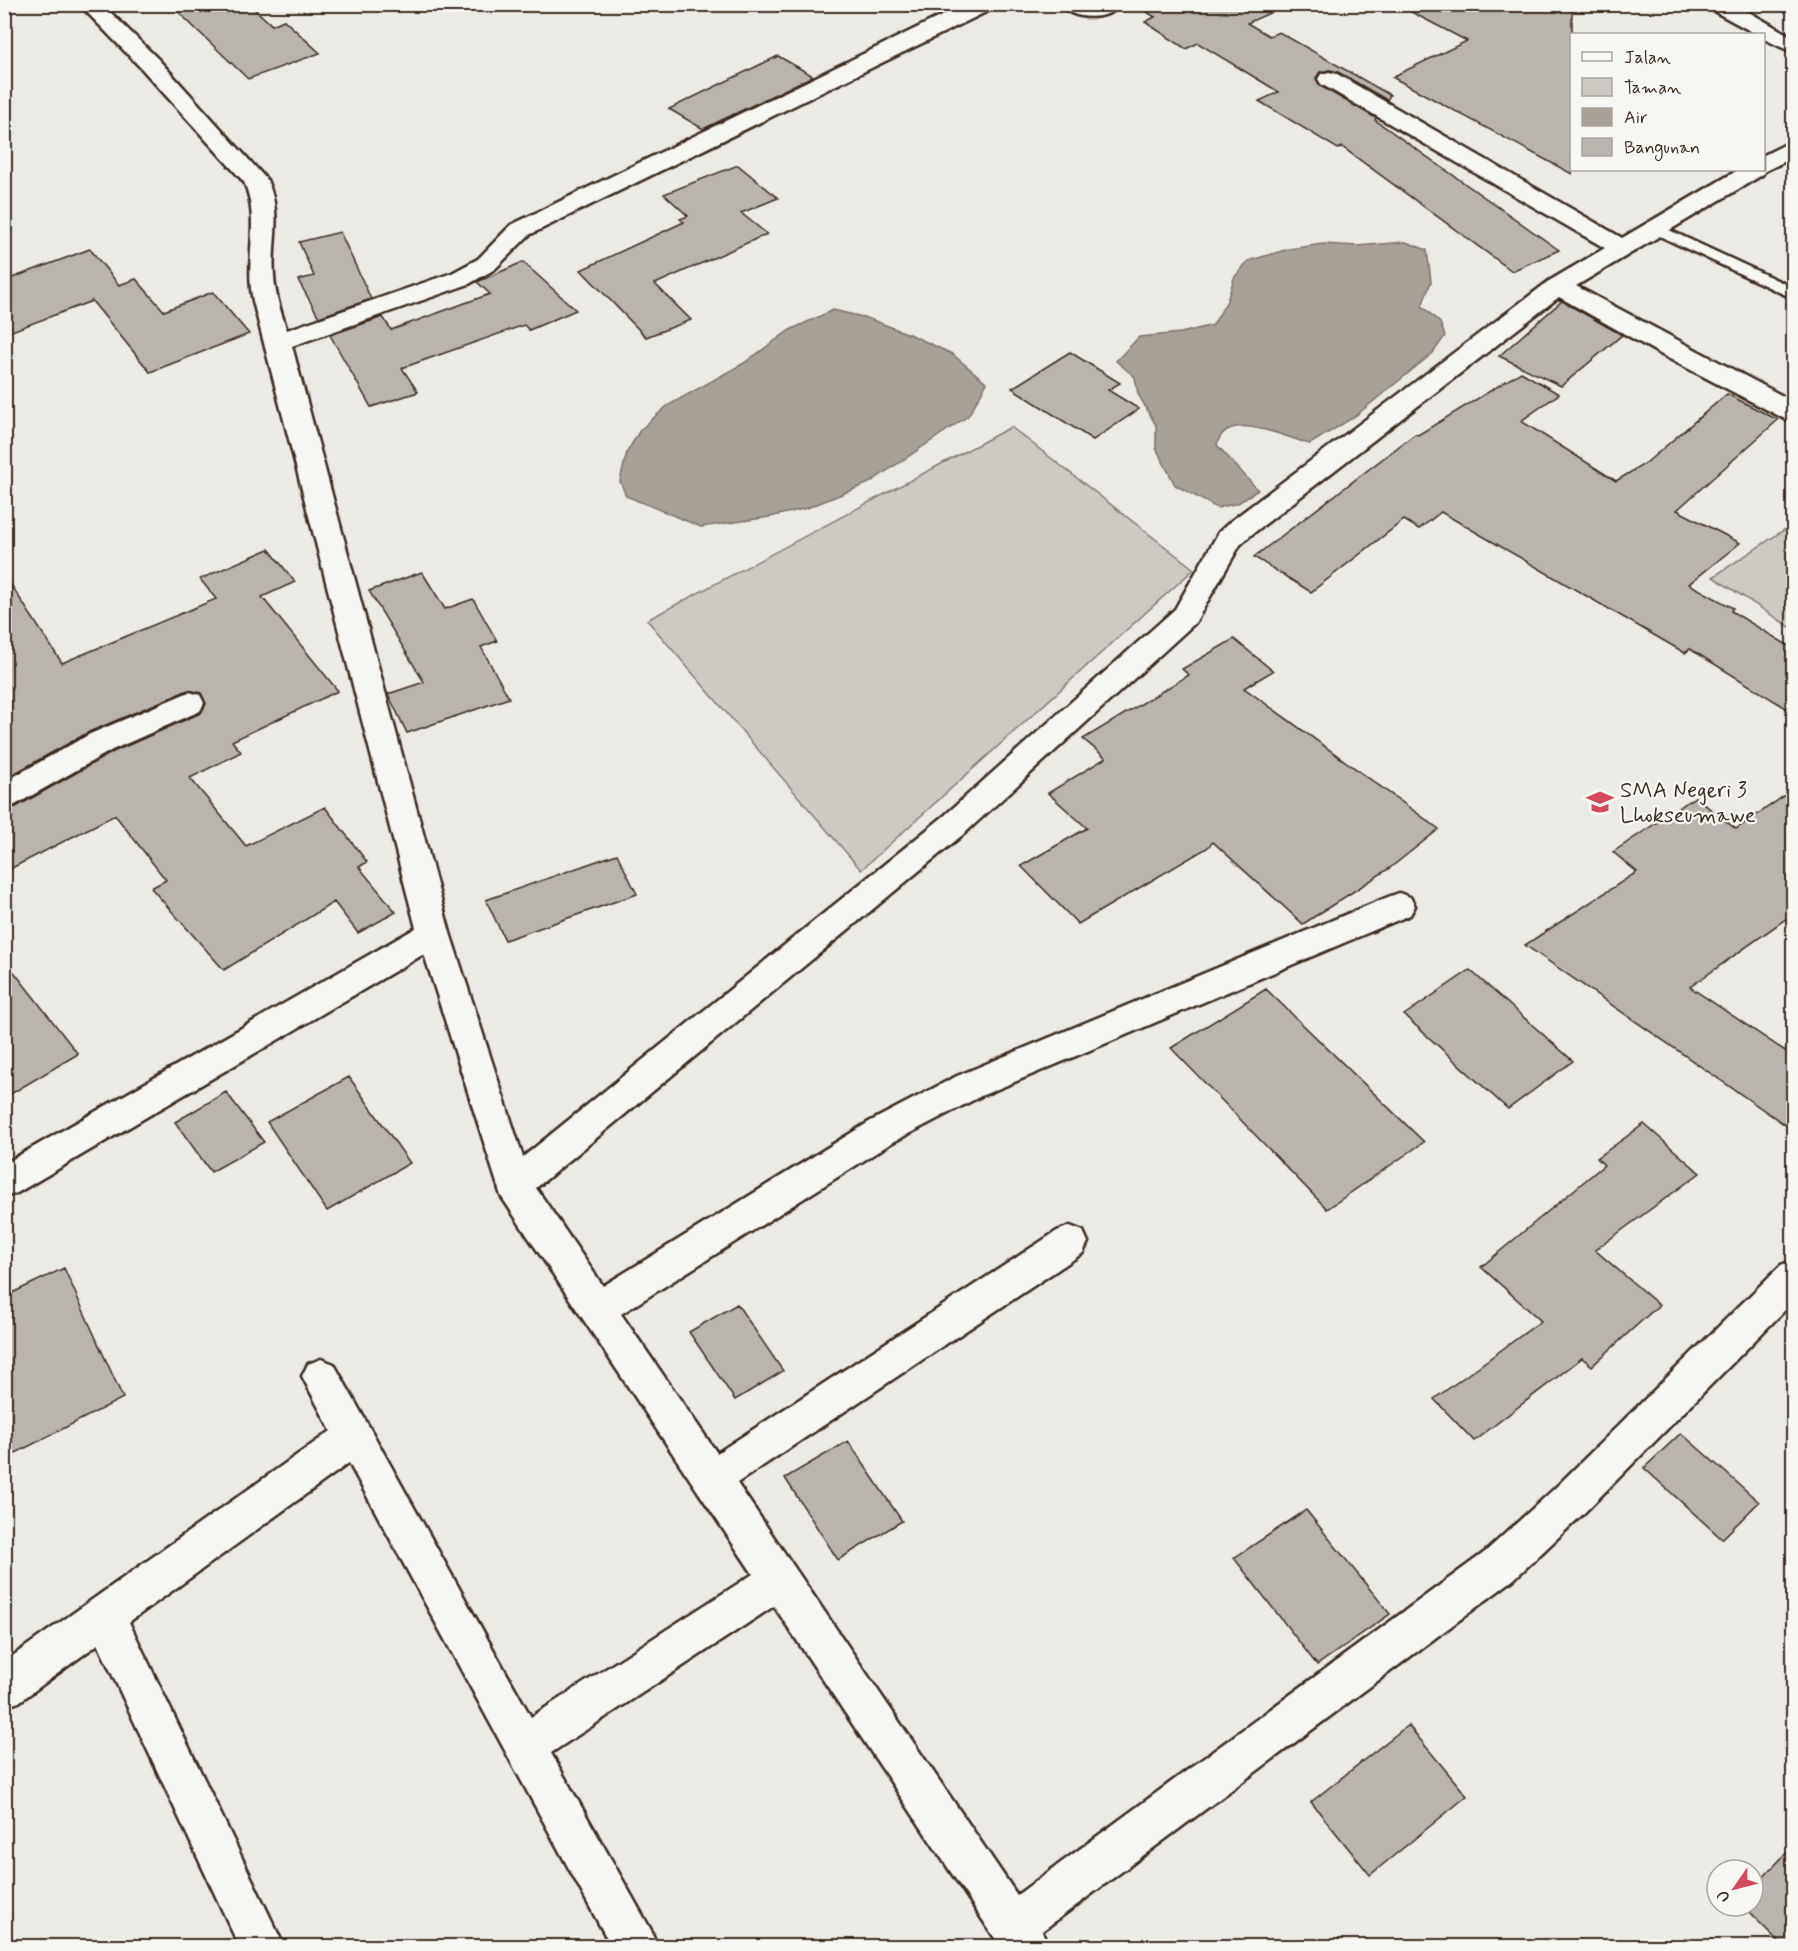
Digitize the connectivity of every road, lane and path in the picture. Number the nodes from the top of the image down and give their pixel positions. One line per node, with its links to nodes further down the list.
1 (89, 4): 15 (street)
2 (984, 4): 15 (street)
3 (1070, 4): 4 (street)
4 (1112, 4)
5 (1718, 4): 6 (street)
6 (1794, 47)
7 (1329, 79): 12 (street)
8 (1794, 147): 9 (street)
9 (1765, 163)
10 (1752, 171): 11 (street)
11 (1654, 228): 12 (street); 14 (lane)
12 (1622, 248): 13 (street)
13 (1558, 286): 16 (street); 22 (street)
14 (1794, 294)
15 (278, 342): 20 (street)
16 (1794, 413)
17 (189, 704): 18 (street)
18 (4, 797)
19 (1399, 906): 25 (street)
20 (434, 933): 21 (street); 22 (street)
21 (4, 1182)
22 (514, 1185): 25 (street)
23 (1070, 1242): 28 (street)
24 (1794, 1276): 33 (street)
25 (597, 1309): 28 (street)
26 (321, 1376): 27 (street)
27 (354, 1437): 30 (street); 32 (street)
28 (712, 1478): 29 (street)
29 (780, 1578): 32 (street); 33 (street)
30 (105, 1615): 31 (street); 34 (street)
31 (4, 1687)
32 (524, 1746): 35 (street)
33 (1020, 1936)
34 (262, 1947)
35 (635, 1947)

